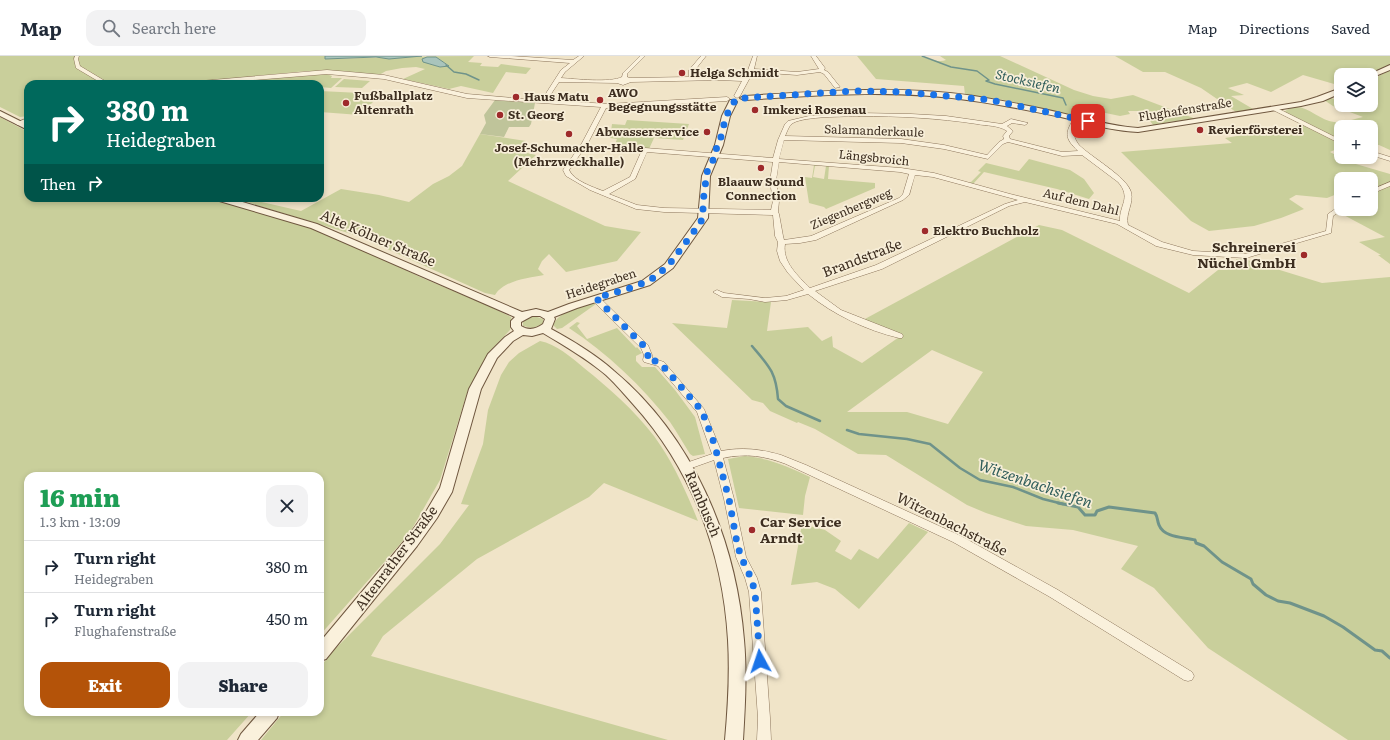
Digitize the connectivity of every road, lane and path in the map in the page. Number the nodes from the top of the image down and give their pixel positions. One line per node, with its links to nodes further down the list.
1 (77, 56): 15 (street)
2 (490, 56): 8 (street)
3 (582, 56): 8 (street)
4 (643, 56): 14 (street)
5 (704, 56): 13 (street)
6 (755, 56): 10 (street)
7 (813, 56): 11 (street)
8 (574, 62): 17 (street)
9 (1390, 67): 12 (main road)
10 (751, 70): 11 (street); 18 (street)
11 (820, 70): 19 (street)
12 (1378, 73)
13 (691, 78): 14 (street); 18 (street)
14 (627, 79): 17 (street)
15 (100, 80)
16 (230, 80): 22 (street, Flughafenstraße)
17 (558, 80): 22 (street)
18 (746, 80): 21 (street)
19 (837, 87)
20 (1334, 93): 24 (main road, Flughafenstraße)
21 (735, 99): 23 (street, Flughafenstraße); 26 (main road, Flughafenstraße); 36 (main road, Heidegraben)
22 (539, 102): 23 (street, Flughafenstraße)
23 (604, 106): 44 (street)
24 (1275, 108): 26 (main road, Flughafenstraße); 33 (street)
25 (0, 113): 28 (main road)
26 (1077, 118): 35 (street)
27 (24, 121): 28 (street)
28 (18, 123): 30 (main road)
29 (1025, 123): 31 (street)
30 (24, 126)
31 (1003, 126): 32 (street); 34 (street)
32 (783, 138): 34 (street, Salamanderkaule); 39 (street)
33 (1334, 138)
34 (1007, 140): 35 (street)
35 (1084, 153): 51 (street)
36 (714, 155): 39 (street, Längsbroich); 44 (street, Längsbroich); 48 (main road, Heidegraben)
37 (1378, 155): 38 (street)
38 (1390, 159)
39 (776, 160): 40 (street, Längsbroich); 49 (street)
40 (912, 174): 43 (street, Längsbroich); 54 (street, Ziegenbergweg)
41 (1390, 184): 42 (street)
42 (1378, 189)
43 (999, 193): 45 (street, Längsbroich); 47 (street)
44 (603, 194): 48 (street)
45 (1028, 200): 47 (street, Brandstraße); 52 (street, Auf dem Dahl)
46 (233, 202): 58 (main road, Alte Kölner Straße)
47 (1007, 205): 55 (street, Brandstraße)
48 (703, 210): 49 (street); 57 (main road, Heidegraben)
49 (774, 212): 54 (street)
50 (1334, 212): 53 (street, Auf dem Dahl)
51 (1123, 217): 52 (street); 53 (street)
52 (1112, 221): 53 (street, Auf dem Dahl)
53 (1125, 225)
54 (782, 242): 55 (street)
55 (811, 291): 56 (street, Brandstraße); 61 (street)
56 (718, 292)
57 (596, 298): 59 (main road, Heidegraben); 62 (street, Rambusch)
58 (522, 316): 59 (main road); 60 (main road)
59 (546, 323): 60 (main road); 63 (main road, Rambusch)
60 (522, 331): 64 (main road, Altenrather Straße)
61 (899, 336)
62 (716, 456): 63 (street, Witzenbachstraße); 65 (street, Witzenbachstraße); 69 (street, Rambusch)
63 (686, 466): 68 (main road, Rambusch)
64 (324, 649)
65 (1188, 676)
66 (268, 716): 67 (main road)
67 (247, 740)
68 (734, 740)
69 (764, 740)

